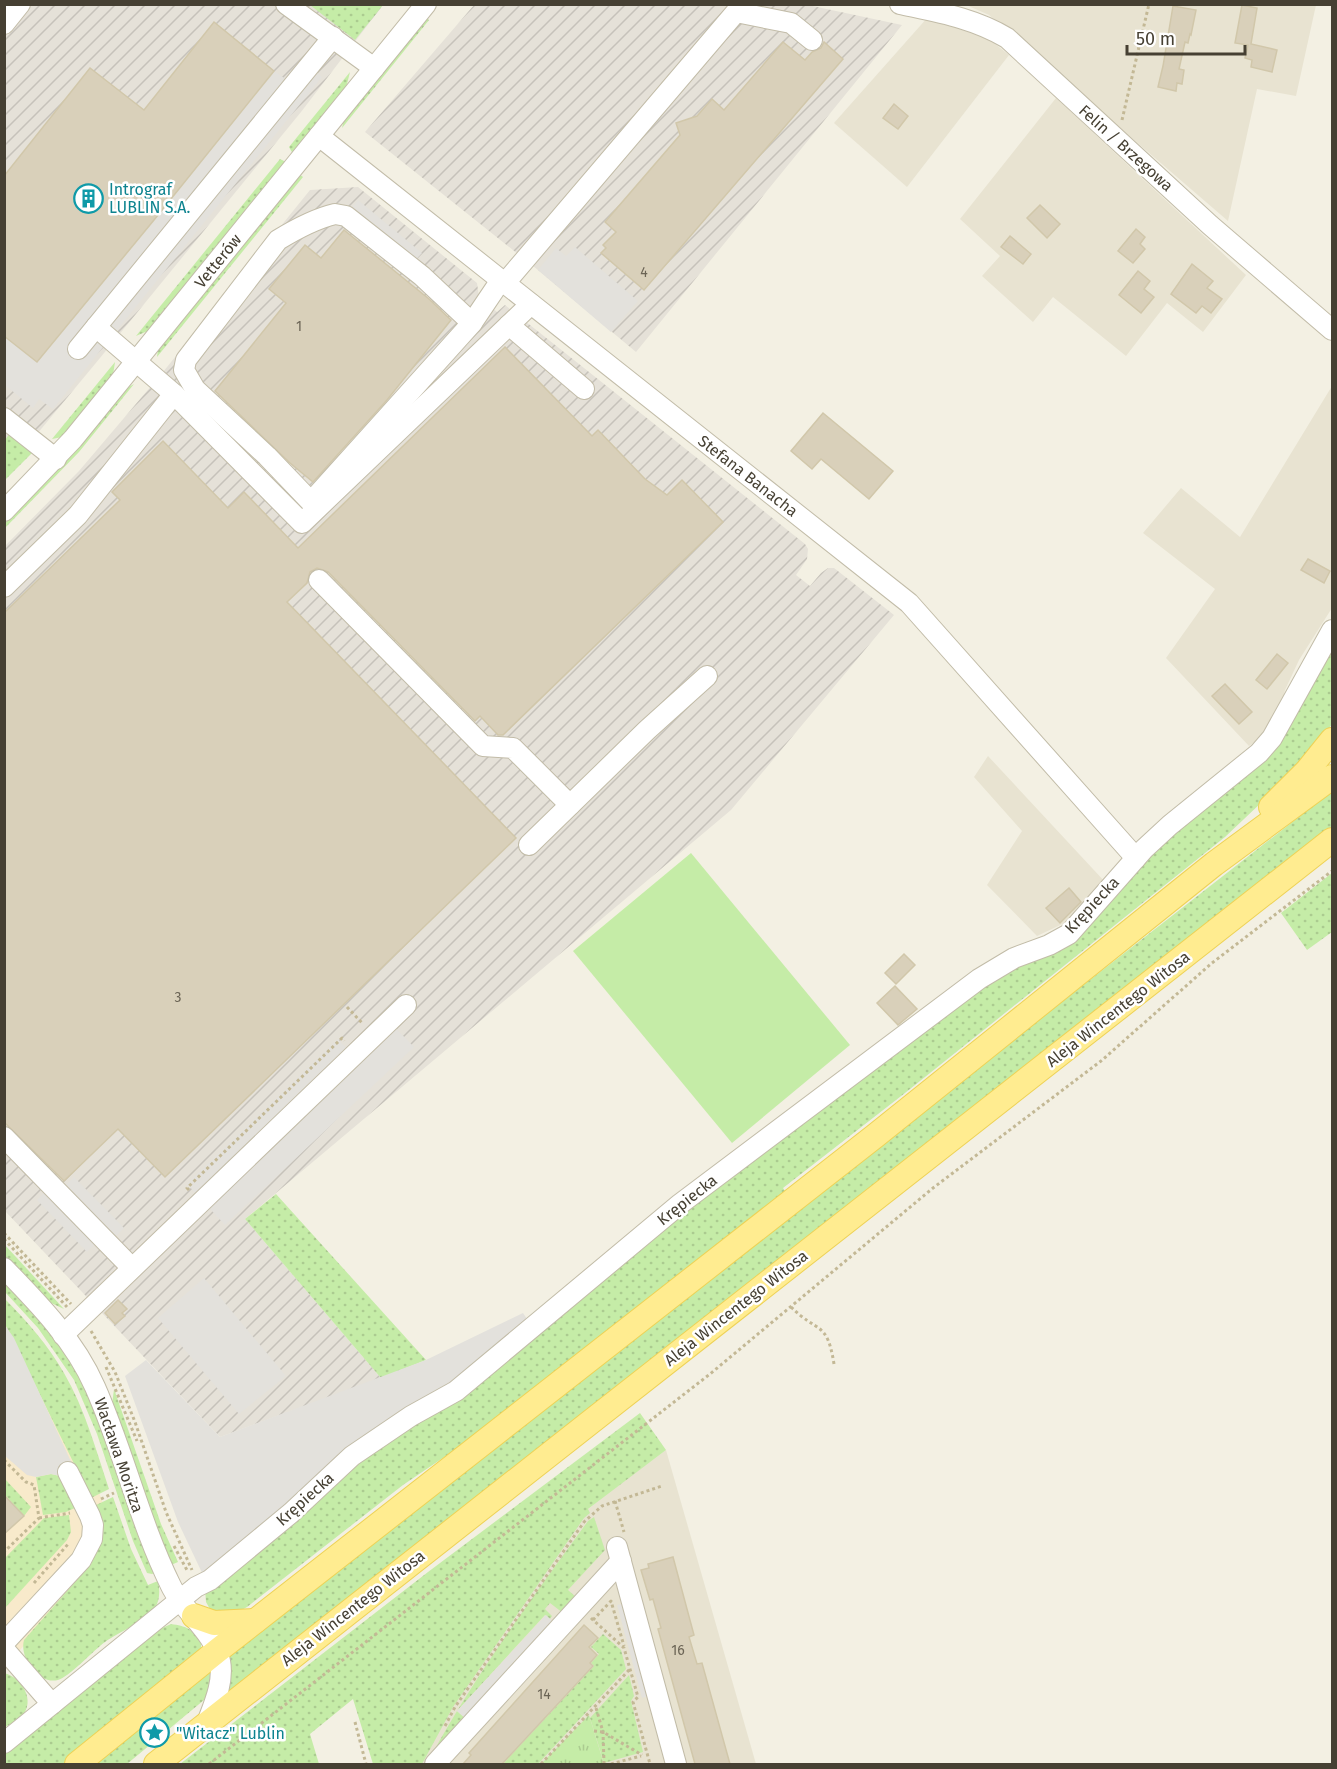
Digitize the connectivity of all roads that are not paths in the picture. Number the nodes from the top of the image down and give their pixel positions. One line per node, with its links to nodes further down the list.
1 (20, 4): 7 (street)
2 (286, 4): 8 (street)
3 (426, 4): 10 (street, Vetterów)
4 (900, 4): 6 (street, Felin / Brzegowa)
5 (739, 8): 9 (street); 12 (street)
6 (948, 9): 17 (street, Felin / Brzegowa)
7 (4, 24)
8 (333, 37): 10 (street); 16 (street)
9 (813, 40)
10 (374, 68): 11 (street, Vetterów)
11 (319, 136): 12 (street, Stefana Banacha); 19 (street, Vetterów)
12 (503, 282): 13 (street, Stefana Banacha); 14 (street)
13 (531, 304): 15 (street); 34 (street, Stefana Banacha)
14 (472, 323): 14 (street)
15 (509, 325): 20 (street); 21 (street)
16 (96, 327): 18 (street); 19 (street)
17 (1332, 330)
18 (78, 349)
19 (136, 362): 21 (street); 23 (street, Vetterów)
20 (584, 388)
21 (174, 394): 26 (street)
22 (7, 425): 23 (street)
23 (56, 459): 24 (street, Vetterów)
24 (4, 511)
25 (319, 580): 31 (street)
26 (4, 587)
27 (1332, 630): 34 (street, Krępiecka)
28 (707, 676): 31 (street)
29 (1332, 740): 35 (main road)
30 (1332, 777): 35 (main road)
31 (570, 806): 33 (street)
32 (1332, 840): 48 (main road, Aleja Wincentego Witosa)
33 (529, 845)
34 (1136, 858): 42 (street, Krępiecka)
35 (1214, 864): 43 (main road)
36 (406, 1005): 39 (street)
37 (4, 1137): 39 (street)
38 (4, 1268): 40 (street, Wacława Moritza)
39 (132, 1268): 40 (street)
40 (63, 1335): 42 (street, Wacława Moritza)
41 (68, 1472): 44 (street)
42 (187, 1609): 43 (main road); 46 (street, Wacława Moritza); 47 (street, Krępiecka)
43 (255, 1621): 46 (main road)
44 (4, 1643)
45 (4, 1649): 47 (street)
46 (217, 1651): 48 (street); 50 (main road)
47 (52, 1704): 49 (street, Krępiecka)
48 (207, 1723): 51 (main road, Aleja Wincentego Witosa)
49 (4, 1743)
50 (77, 1764)
51 (156, 1764)
52 (435, 1764): 53 (street)
53 (676, 1764)

